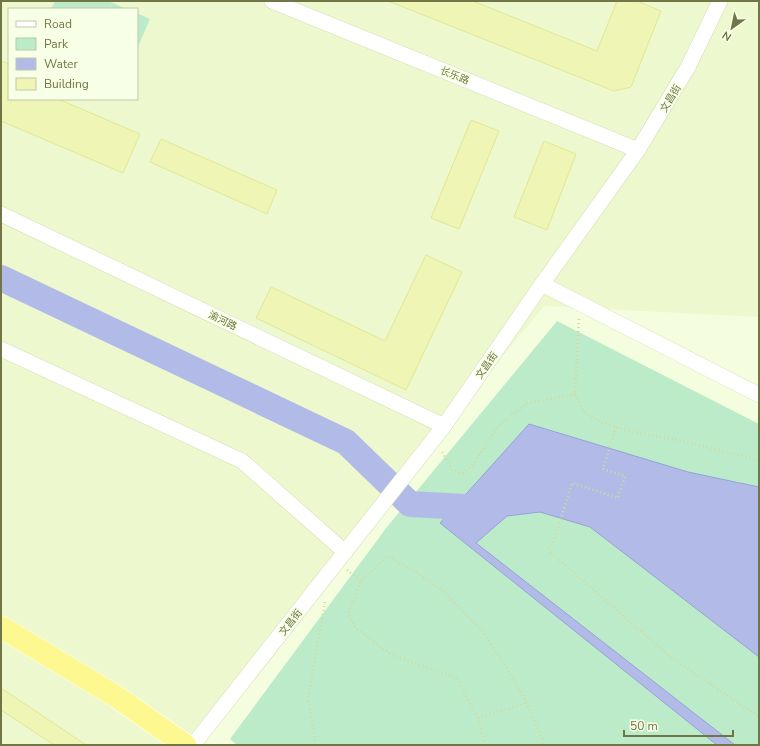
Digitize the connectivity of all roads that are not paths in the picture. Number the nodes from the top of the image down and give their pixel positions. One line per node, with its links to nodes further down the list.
1 (272, 1): 3 (street, 长乐路)
2 (720, 1): 3 (street, 文昌街)
3 (638, 150): 5 (street, 文昌街)
4 (1, 214): 8 (street, 渝河路)
5 (542, 284): 7 (street); 8 (street, 文昌街)
6 (1, 349): 9 (street)
7 (759, 395)
8 (444, 426): 9 (street, 文昌街)
9 (345, 552): 12 (street, 文昌街)
10 (1, 627): 11 (highway)
11 (185, 745)
12 (193, 745)

